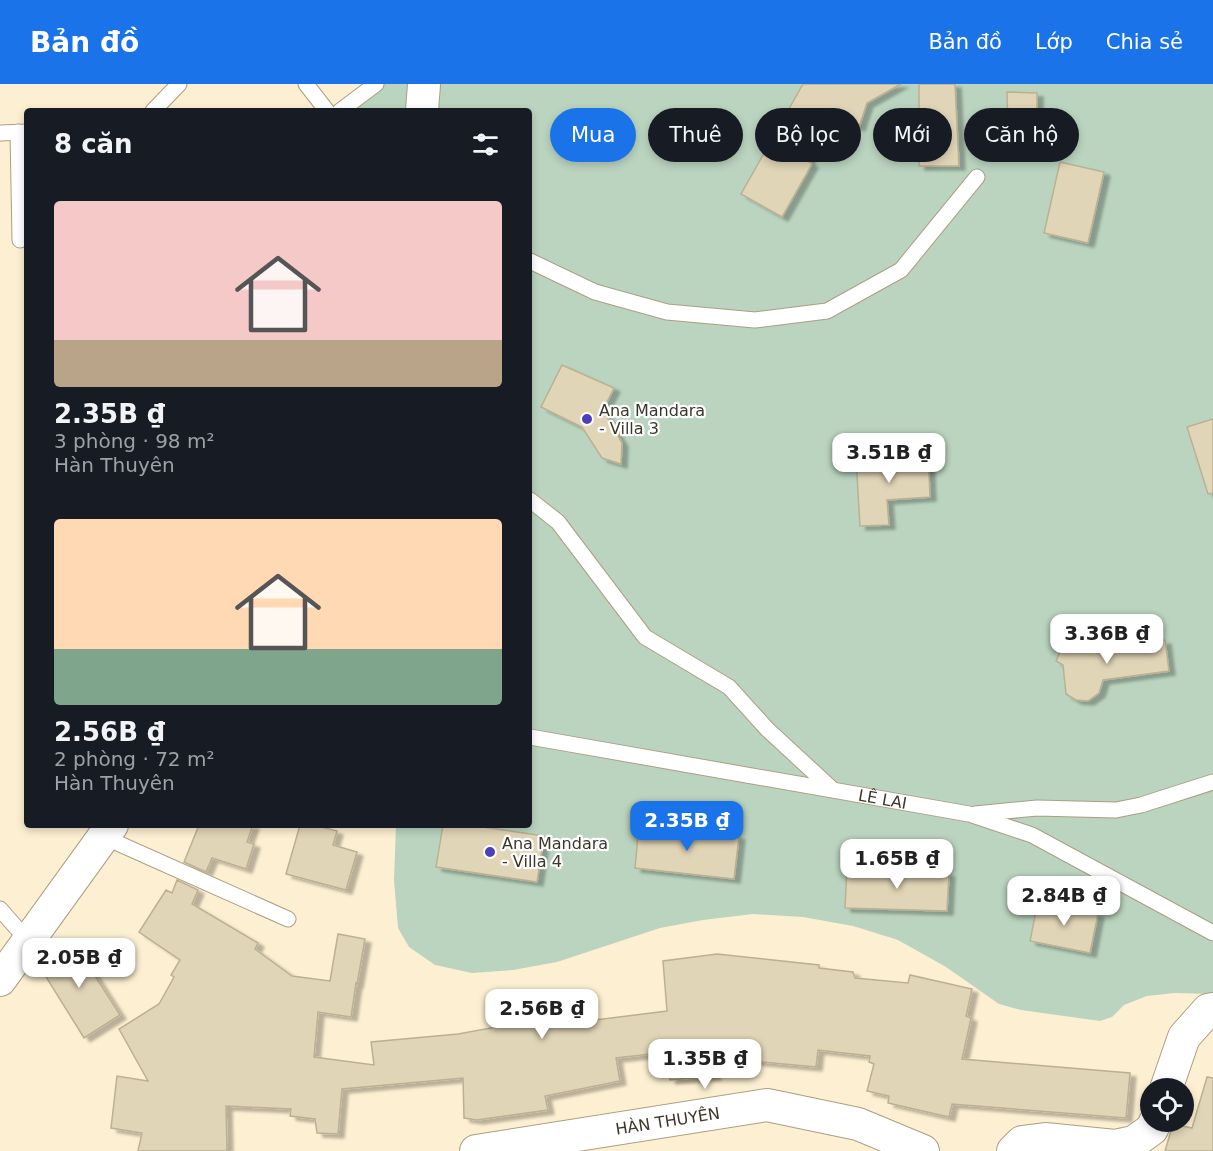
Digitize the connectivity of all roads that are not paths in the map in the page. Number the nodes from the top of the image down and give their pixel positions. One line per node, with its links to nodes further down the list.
1 (180, 84): 5 (lane)
2 (306, 84): 6 (lane)
3 (376, 84): 7 (lane)
4 (424, 84): 8 (street)
5 (156, 108)
6 (325, 108)
7 (344, 108)
8 (422, 108)
9 (23, 132): 10 (lane); 12 (lane)
10 (0, 133)
11 (977, 177): 13 (lane)
12 (20, 240)
13 (532, 262)
14 (532, 502): 17 (lane)
15 (532, 737): 17 (lane, LÊ LAI)
16 (1213, 782): 18 (lane)
17 (832, 789): 18 (lane, LÊ LAI)
18 (969, 814): 22 (lane, LÊ LAI)
19 (108, 831): 21 (lane); 23 (street)
20 (0, 909): 23 (lane)
21 (288, 919)
22 (1213, 933)
23 (28, 941): 24 (street)
24 (0, 980)
25 (1213, 1009): 26 (street)
26 (1170, 1078)
27 (1148, 1132): 30 (street)
28 (476, 1151): 29 (street, HÀN THUYÊN)
29 (923, 1151)
30 (1013, 1151)

